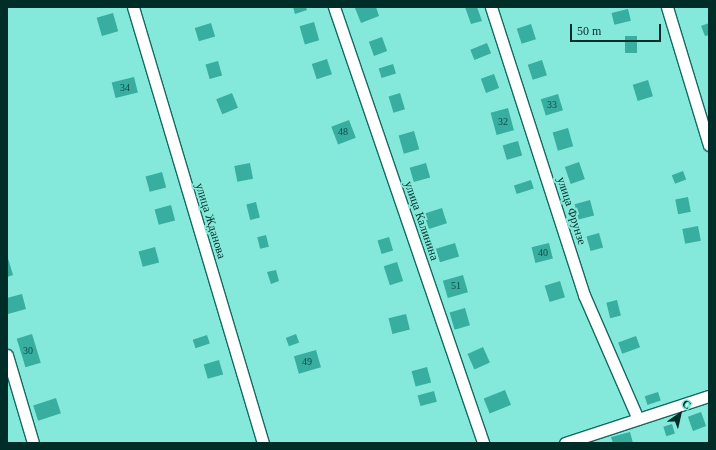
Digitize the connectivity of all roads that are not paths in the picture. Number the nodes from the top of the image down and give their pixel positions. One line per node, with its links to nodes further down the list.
1 (133, 7): 10 (street, улица Жданова)
2 (334, 7): 11 (street, улица Калинина)
3 (492, 7): 8 (street, улица Фрунзе)
4 (667, 7): 5 (street)
5 (709, 145)
6 (7, 355): 9 (street)
7 (709, 396): 8 (street)
8 (638, 419): 12 (street)
9 (33, 443)
10 (264, 443)
11 (483, 443)
12 (565, 443)

